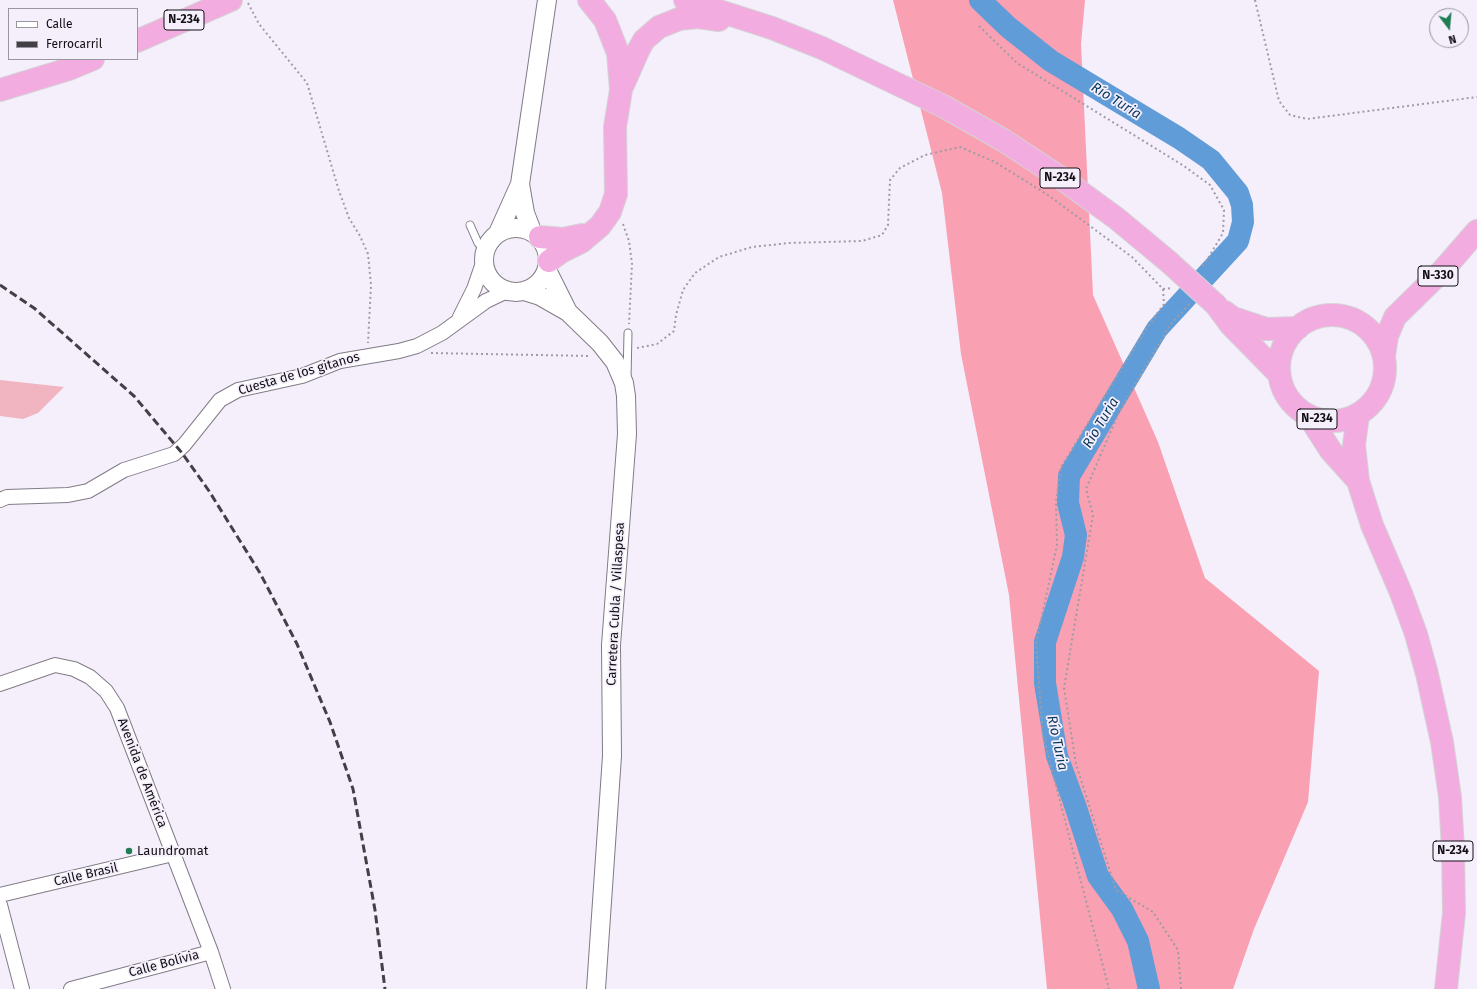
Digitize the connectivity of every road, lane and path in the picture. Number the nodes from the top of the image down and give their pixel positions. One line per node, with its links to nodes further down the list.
1 (230, 0): 10 (highway, N-234)
2 (246, 0): 38 (path)
3 (546, 0): 16 (street)
4 (589, 0): 14 (highway)
5 (685, 0): 9 (highway, N-234)
6 (715, 0): 9 (highway)
7 (1255, 0): 15 (path)
8 (980, 26): 25 (path)
9 (772, 28): 11 (highway, N-234)
10 (138, 41)
11 (822, 48): 14 (highway); 28 (highway, N-234, bridge)
12 (91, 60): 13 (highway)
13 (0, 90)
14 (621, 90): 17 (highway)
15 (1477, 97)
16 (520, 184): 20 (street); 22 (street)
17 (610, 212): 21 (highway); 34 (path)
18 (470, 225): 23 (lane)
19 (1477, 231): 30 (highway, N-330)
20 (498, 233): 22 (street); 23 (street)
21 (591, 233): 22 (highway); 24 (highway)
22 (536, 234): 24 (street)
23 (484, 256): 26 (street); 31 (street, Cuesta de los gitanos)
24 (548, 266): 26 (street); 29 (street, Carretera Cubla / Villaspesa)
25 (1200, 268)
26 (516, 291): 29 (street, Carretera Cubla / Villaspesa); 31 (street, Cuesta de los gitanos)
27 (1191, 303): 56 (path)
28 (1216, 305): 33 (highway, N-234); 40 (highway, N-234)
29 (568, 312): 37 (street, Carretera Cubla / Villaspesa)
30 (1395, 317): 32 (highway); 39 (highway, N-330)
31 (457, 320): 35 (street, Cuesta de los gitanos)
32 (1356, 321): 33 (highway, N-234); 39 (highway, N-234)
33 (1298, 328): 40 (highway, N-234)
34 (628, 333): 36 (lane)
35 (409, 349): 37 (path); 38 (street, Cuesta de los gitanos)
36 (628, 350): 41 (lane); 55 (path)
37 (609, 354): 41 (street, Carretera Cubla / Villaspesa)
38 (367, 355): 45 (street, Cuesta de los gitanos)
39 (1384, 356): 42 (highway, N-234)
40 (1279, 374): 43 (highway, N-234)
41 (626, 396): 54 (street, Carretera Cubla / Villaspesa)
42 (1358, 414): 43 (highway, N-234); 44 (highway, N-234)
43 (1308, 415): 44 (highway, N-234)
44 (1358, 481): 57 (highway, N-234)
45 (0, 500)
46 (0, 684): 47 (street, Avenida de América)
47 (173, 854): 48 (street, Calle Brasil); 50 (street, Avenida de América)
48 (0, 895)
49 (0, 904): 51 (street)
50 (211, 952): 52 (street, Calle Bolívia); 53 (street, Avenida de América)
51 (22, 989)
52 (71, 989)
53 (223, 989)
54 (596, 989)
55 (1109, 989)
56 (1181, 989)
57 (1446, 989)

